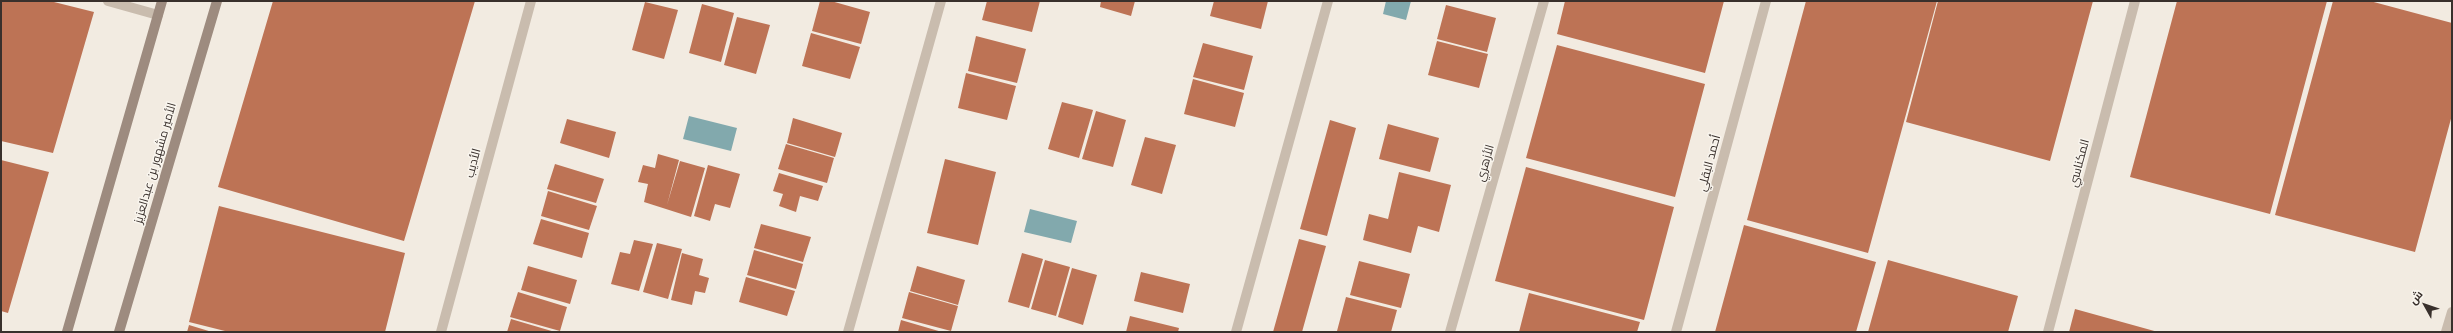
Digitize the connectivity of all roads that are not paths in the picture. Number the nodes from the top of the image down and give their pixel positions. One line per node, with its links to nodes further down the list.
1 (108, 1): 10 (street)
2 (162, 1): 10 (street)
3 (217, 1): 13 (street, الأمير مشهور بن عبدالعزيز)
4 (531, 1): 14 (street, الأديب)
5 (941, 1): 15 (street)
6 (1328, 1): 16 (street)
7 (1544, 1): 17 (street, الأزهري)
8 (1766, 1): 18 (street, أحمد البقلي)
9 (2135, 1): 19 (street, المكناسي)
10 (158, 15): 12 (street)
11 (2452, 312): 20 (street)
12 (67, 332)
13 (119, 332)
14 (441, 332)
15 (848, 332)
16 (1236, 332)
17 (1450, 332)
18 (1676, 332)
19 (2048, 332)
20 (2446, 332)

